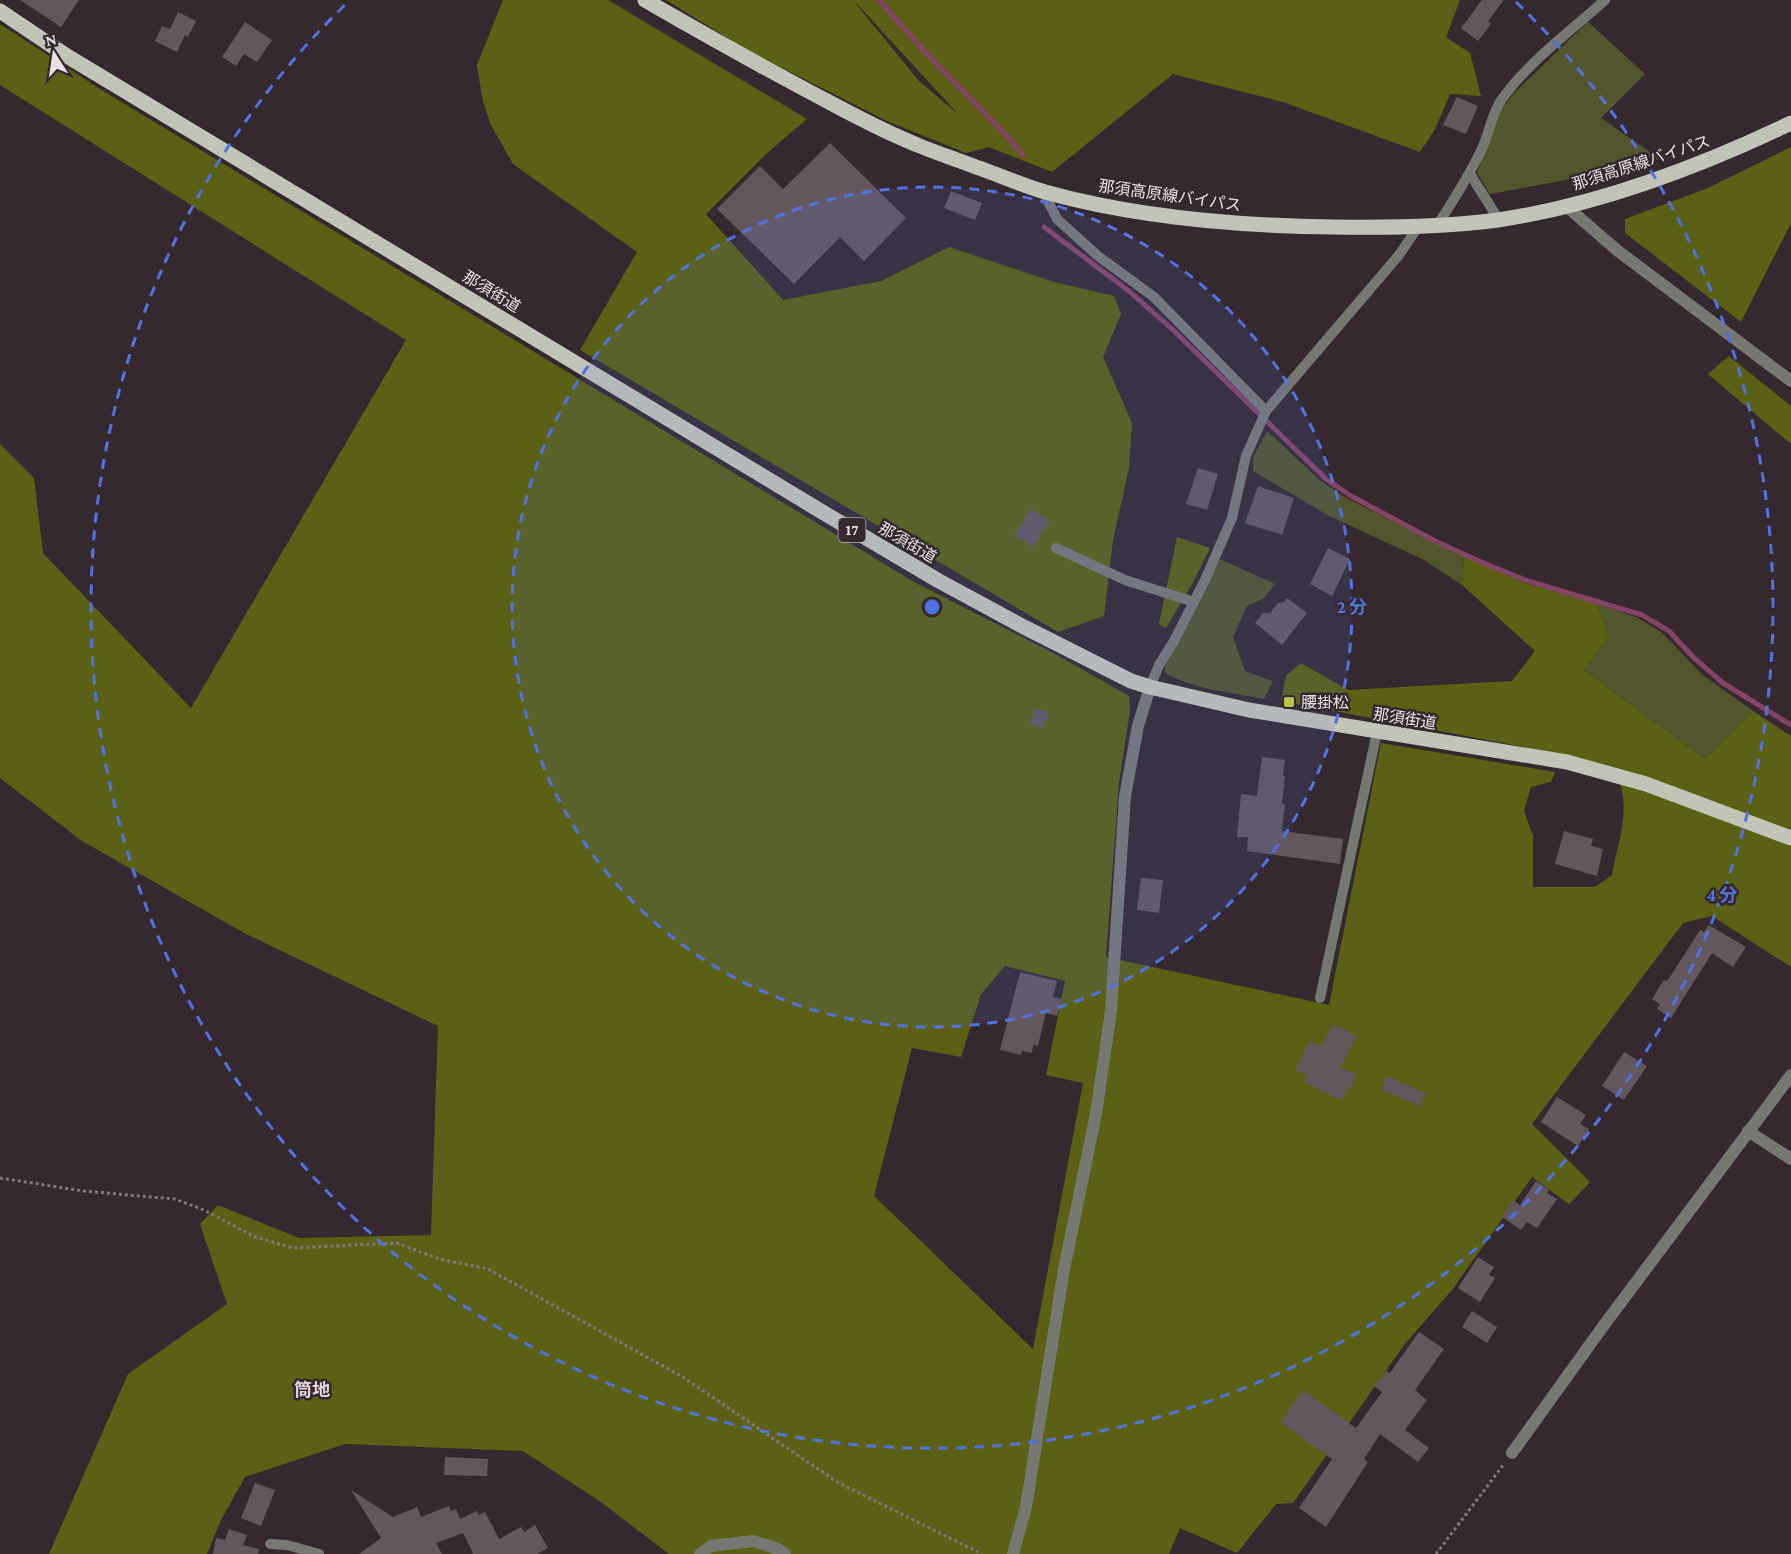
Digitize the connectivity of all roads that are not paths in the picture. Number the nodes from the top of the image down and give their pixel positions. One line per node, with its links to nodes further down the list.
1 (645, 0): 6 (main road, 那須高原線バイパス)
2 (1605, 0): 5 (lane)
3 (0, 11): 15 (main road, 那須街道 / 17)
4 (1791, 123): 7 (main road, 那須高原線バイパス)
5 (1470, 174): 8 (lane); 10 (lane)
6 (1043, 192): 9 (main road, 那須高原線バイパス); 12 (lane)
7 (1566, 206): 8 (main road, 那須高原線バイパス); 11 (street)
8 (1499, 220): 10 (main road, 那須高原線バイパス)
9 (1418, 226): 10 (main road, 那須高原線バイパス); 12 (lane)
10 (1437, 226)
11 (1791, 381)
12 (1266, 411): 14 (lane)
13 (1056, 548): 14 (lane)
14 (1194, 602): 15 (lane)
15 (1150, 687): 16 (main road, 那須街道 / 17); 27 (street)
16 (1377, 732): 17 (main road, 那須街道 / 17); 18 (lane)
17 (1791, 838)
18 (1320, 998)
19 (1791, 1075): 20 (street)
20 (1748, 1131): 21 (street); 22 (street)
21 (1791, 1159)
22 (1512, 1453)
23 (270, 1544): 24 (lane)
24 (319, 1554)
25 (700, 1554): 26 (street)
26 (785, 1554)
27 (1013, 1554)

